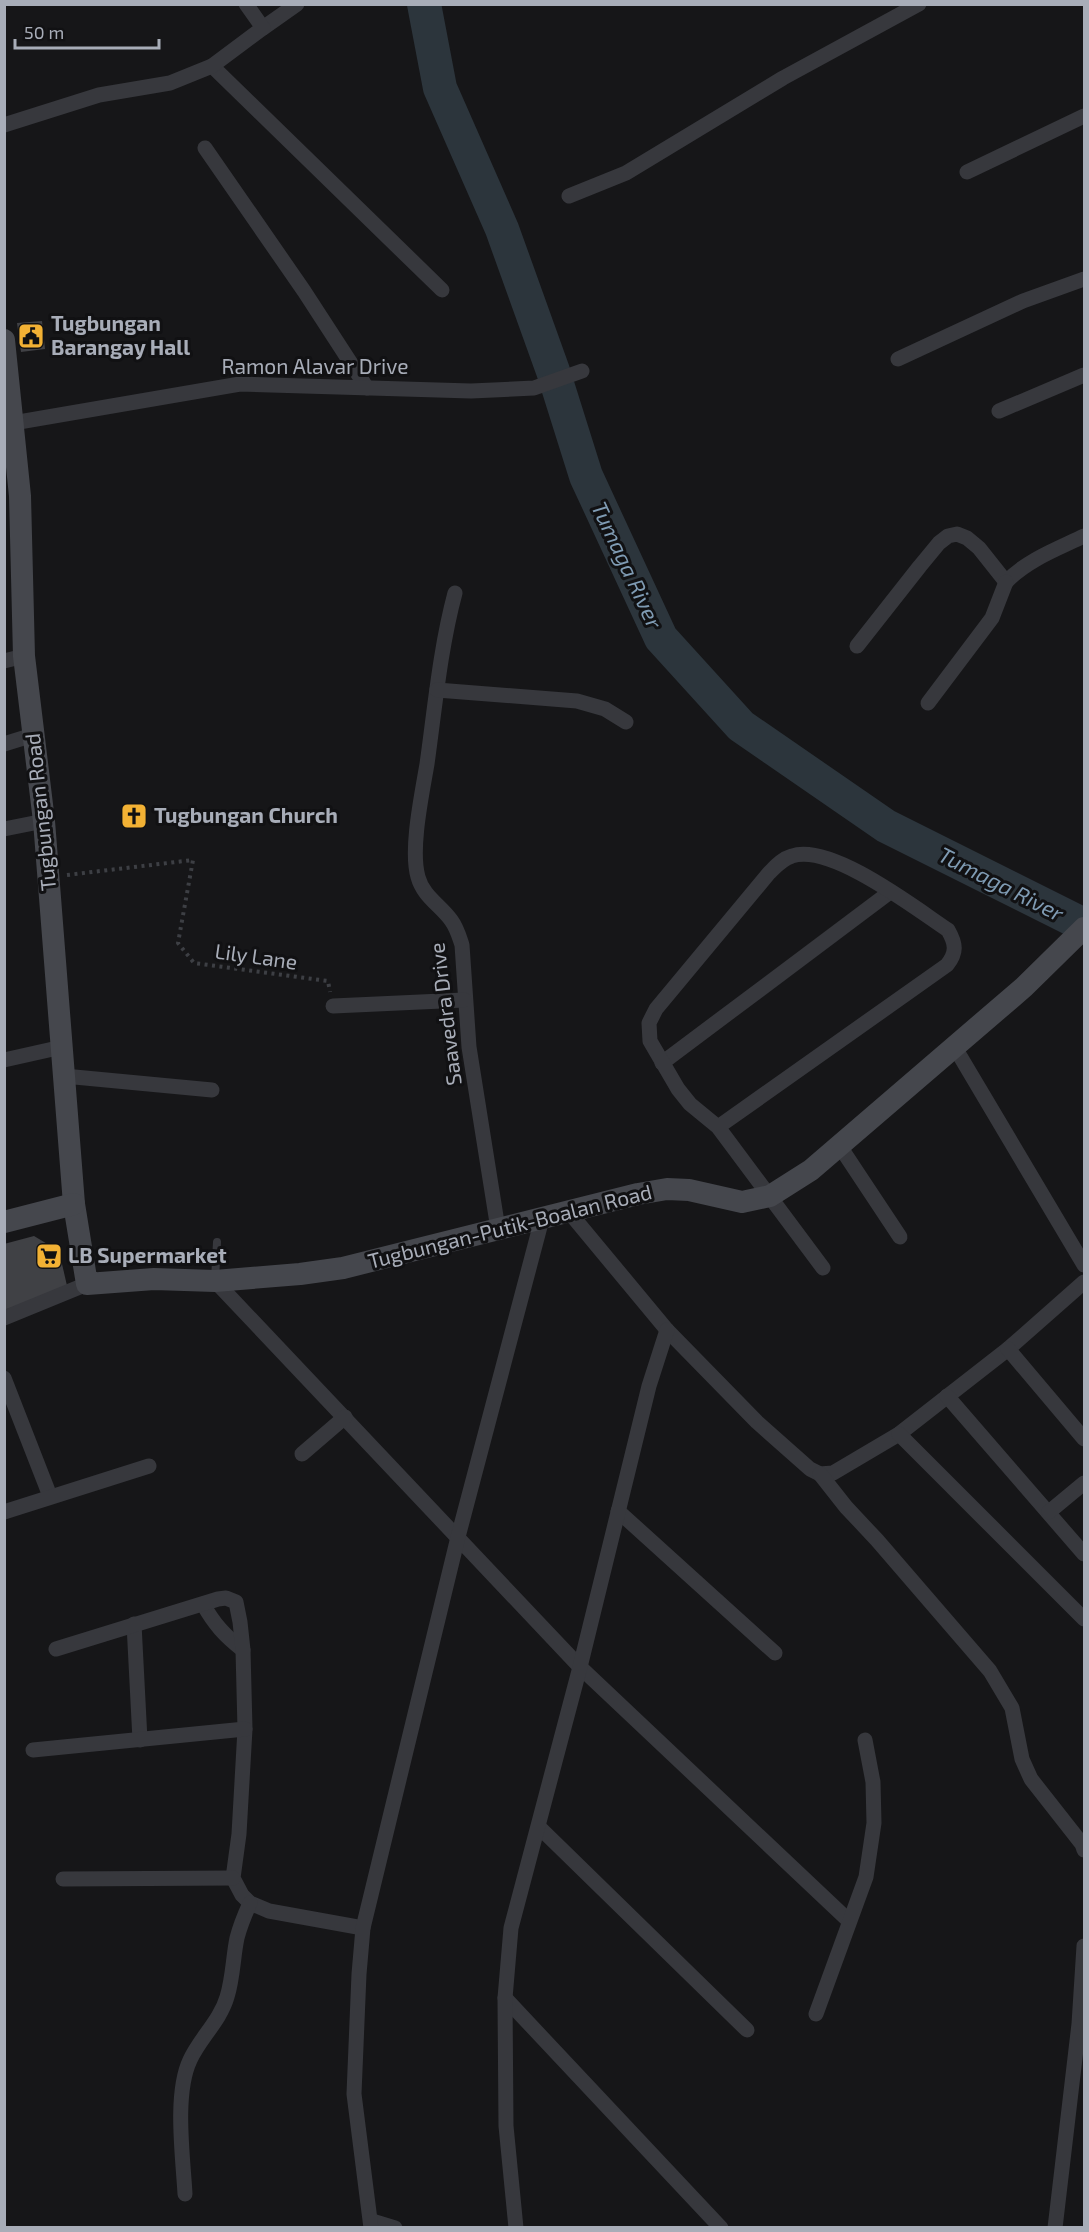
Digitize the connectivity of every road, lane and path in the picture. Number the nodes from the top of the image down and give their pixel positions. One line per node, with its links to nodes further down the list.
1 (246, 4): 4 (street)
2 (297, 4): 4 (street)
3 (919, 4): 10 (street)
4 (263, 28): 5 (street)
5 (212, 66): 7 (street); 12 (street)
6 (1084, 116): 9 (street)
7 (4, 125)
8 (205, 148): 17 (street)
9 (967, 172)
10 (569, 196)
11 (1084, 279): 14 (street)
12 (442, 290)
13 (4, 340): 19 (main road, Tugbungan Road)
14 (898, 359)
15 (582, 371): 17 (street, Ramon Alavar Drive)
16 (1084, 375): 18 (street)
17 (367, 388): 19 (street, Ramon Alavar Drive)
18 (999, 411)
19 (10, 432): 20 (main road, Tugbungan Road)
20 (12, 499): 25 (main road, Tugbungan Road)
21 (1084, 536): 22 (street)
22 (1006, 582): 24 (street); 27 (street)
23 (454, 593): 26 (street, Saavedra Drive)
24 (857, 646)
25 (14, 659): 29 (main road, Tugbungan Road)
26 (437, 690): 28 (street); 36 (street, Saavedra Drive)
27 (928, 703)
28 (626, 722)
29 (33, 735): 30 (street); 31 (main road, Tugbungan Road)
30 (4, 744)
31 (44, 822): 32 (street); 33 (main road, Tugbungan Road)
32 (4, 829)
33 (48, 878): 37 (path, Lily Lane); 39 (main road, Tugbungan Road)
34 (890, 892): 41 (street); 41 (street); 44 (street)
35 (1084, 928): 38 (main road, Tugbungan-Putik-Boalan Road)
36 (464, 1000): 37 (street); 51 (street, Saavedra Drive)
37 (333, 1006)
38 (954, 1046): 45 (main road, Tugbungan-Putik-Boalan Road); 54 (street)
39 (62, 1047): 40 (street); 42 (main road, Tugbungan Road)
40 (4, 1060)
41 (662, 1063): 44 (street)
42 (64, 1076): 43 (street); 47 (main road, Tugbungan Road)
43 (212, 1090)
44 (718, 1126): 46 (street)
45 (839, 1145): 46 (main road, Tugbungan-Putik-Boalan Road); 52 (street)
46 (771, 1197): 48 (main road, Tugbungan-Putik-Boalan Road); 55 (street)
47 (74, 1204): 50 (main road); 58 (main road, Tugbungan Road)
48 (569, 1212): 49 (main road, Tugbungan-Putik-Boalan Road); 60 (street)
49 (542, 1219): 51 (main road, Tugbungan-Putik-Boalan Road); 75 (street)
50 (4, 1222)
51 (498, 1228): 56 (main road, Tugbungan-Putik-Boalan Road)
52 (900, 1236)
53 (217, 1242): 56 (lane)
54 (1084, 1265)
55 (823, 1268)
56 (215, 1281): 58 (main road, Tugbungan-Putik-Boalan Road); 64 (street)
57 (1084, 1282): 61 (street)
58 (87, 1284): 59 (street)
59 (4, 1318)
60 (667, 1330): 69 (street); 72 (street)
61 (1008, 1349): 63 (street); 66 (street)
62 (4, 1378): 71 (street)
63 (947, 1396): 65 (street); 74 (street)
64 (345, 1417): 67 (street); 75 (street)
65 (898, 1434): 69 (street); 78 (street)
66 (1084, 1439)
67 (302, 1454)
68 (149, 1466): 71 (street)
69 (820, 1474): 89 (street)
70 (1084, 1483): 74 (street)
71 (50, 1496): 73 (street)
72 (618, 1511): 82 (street); 83 (street)
73 (4, 1512)
74 (1048, 1512): 76 (street)
75 (458, 1537): 83 (street); 94 (street)
76 (1084, 1554)
77 (203, 1604): 79 (street); 81 (street); 81 (street)
78 (1084, 1619)
79 (134, 1624): 80 (street); 85 (street)
80 (56, 1649)
81 (243, 1650): 84 (street)
82 (775, 1653)
83 (580, 1667): 88 (street); 93 (street)
84 (244, 1729): 85 (street); 90 (street)
85 (140, 1740): 87 (street)
86 (864, 1740): 93 (street)
87 (33, 1750)
88 (539, 1827): 96 (street); 98 (street)
89 (1084, 1850)
90 (233, 1878): 91 (street); 92 (street)
91 (63, 1879)
92 (250, 1903): 94 (street); 99 (street)
93 (849, 1921): 97 (street)
94 (363, 1928): 100 (street)
95 (1084, 1946): 104 (street)
96 (505, 1998): 102 (street); 103 (street)
97 (816, 2014)
98 (747, 2030)
99 (185, 2193)
100 (371, 2224): 101 (street)
101 (395, 2228)
102 (516, 2228)
103 (721, 2228)
104 (1055, 2228)

